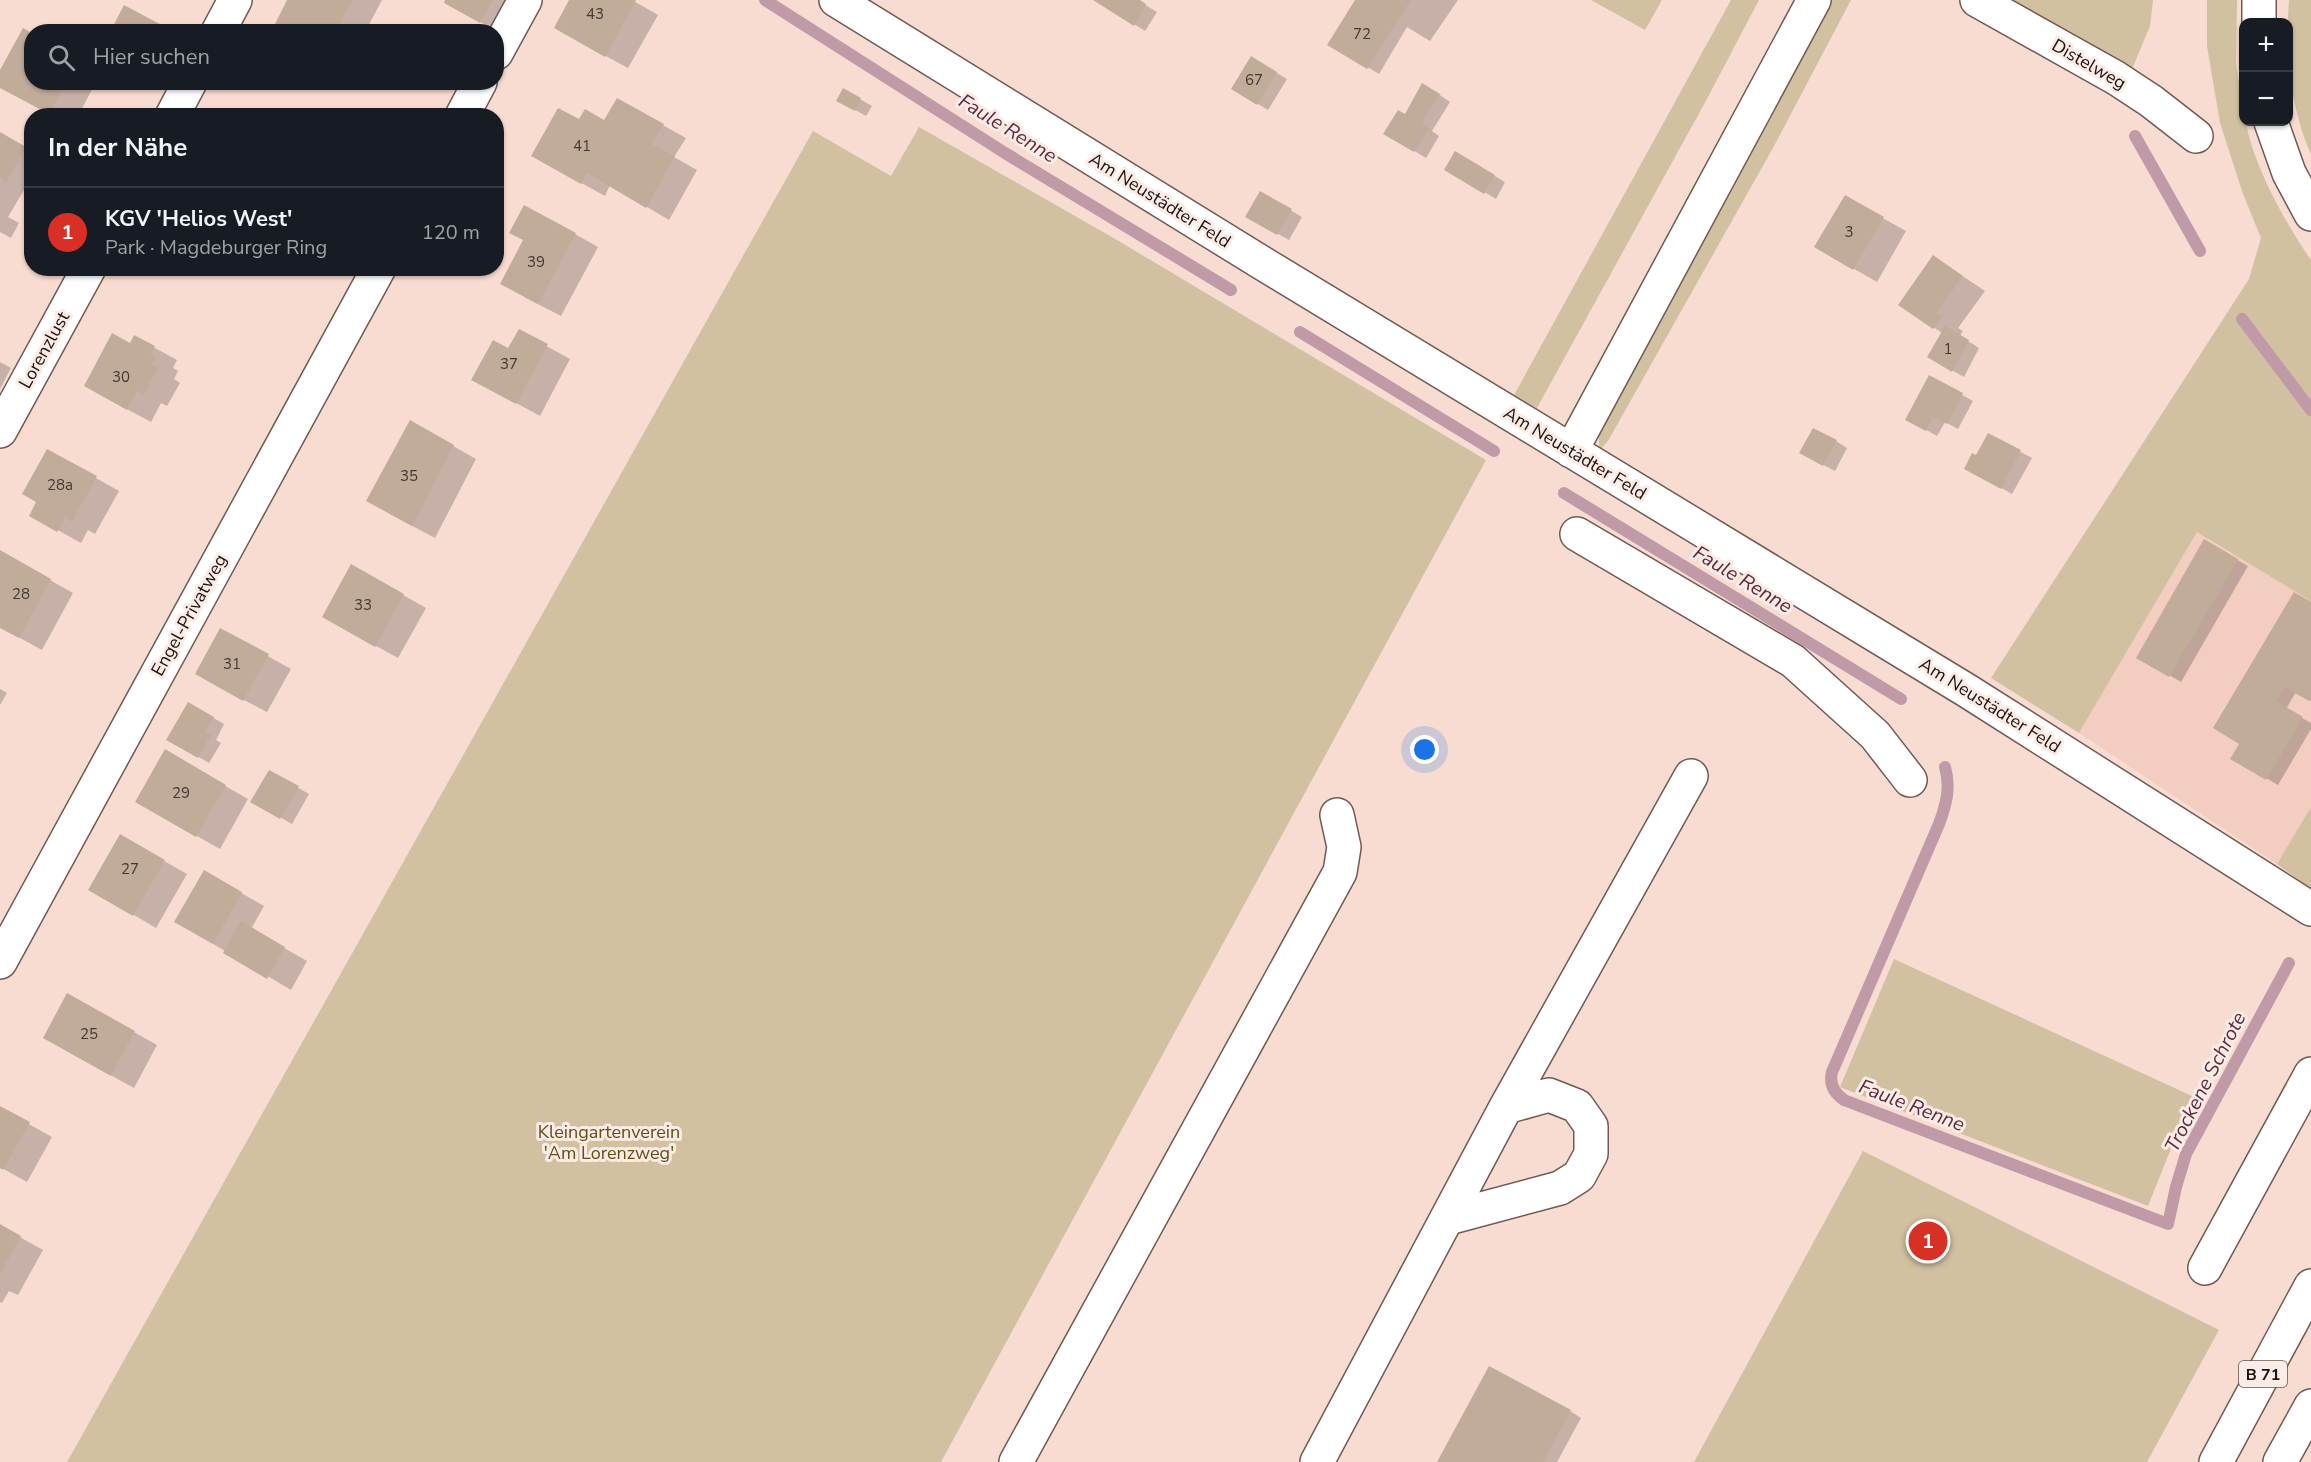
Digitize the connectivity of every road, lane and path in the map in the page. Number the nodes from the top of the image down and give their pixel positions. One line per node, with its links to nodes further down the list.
1 (235, 0): 8 (main road)
2 (525, 0): 9 (main road)
3 (836, 0): 20 (main road, Am Neustädter Feld)
4 (1814, 0): 20 (main road)
5 (1977, 0): 15 (main road, Distelweg)
6 (2259, 0): 7 (main road)
7 (2259, 18)
8 (222, 24)
9 (504, 38)
10 (186, 90): 12 (main road)
11 (476, 90): 13 (main road)
12 (176, 108)
13 (466, 108)
14 (2272, 126): 16 (main road)
15 (2196, 136)
16 (2311, 214)
17 (84, 276): 19 (main road, Lorenzlust)
18 (375, 276): 26 (main road, Engel-Privatweg)
19 (0, 431)
20 (1571, 451): 25 (main road, Am Neustädter Feld)
21 (1577, 534): 23 (main road)
22 (1691, 776): 28 (main road)
23 (1910, 780)
24 (1337, 815): 33 (main road)
25 (2311, 909)
26 (0, 962)
27 (2311, 1074): 30 (main road)
28 (1506, 1107): 29 (main road); 29 (main road)
29 (1448, 1218): 34 (main road)
30 (2205, 1268)
31 (2311, 1286): 35 (main road, B 71)
32 (2311, 1406): 36 (main road)
33 (1016, 1462)
34 (1317, 1462)
35 (2216, 1462)
36 (2280, 1462)

